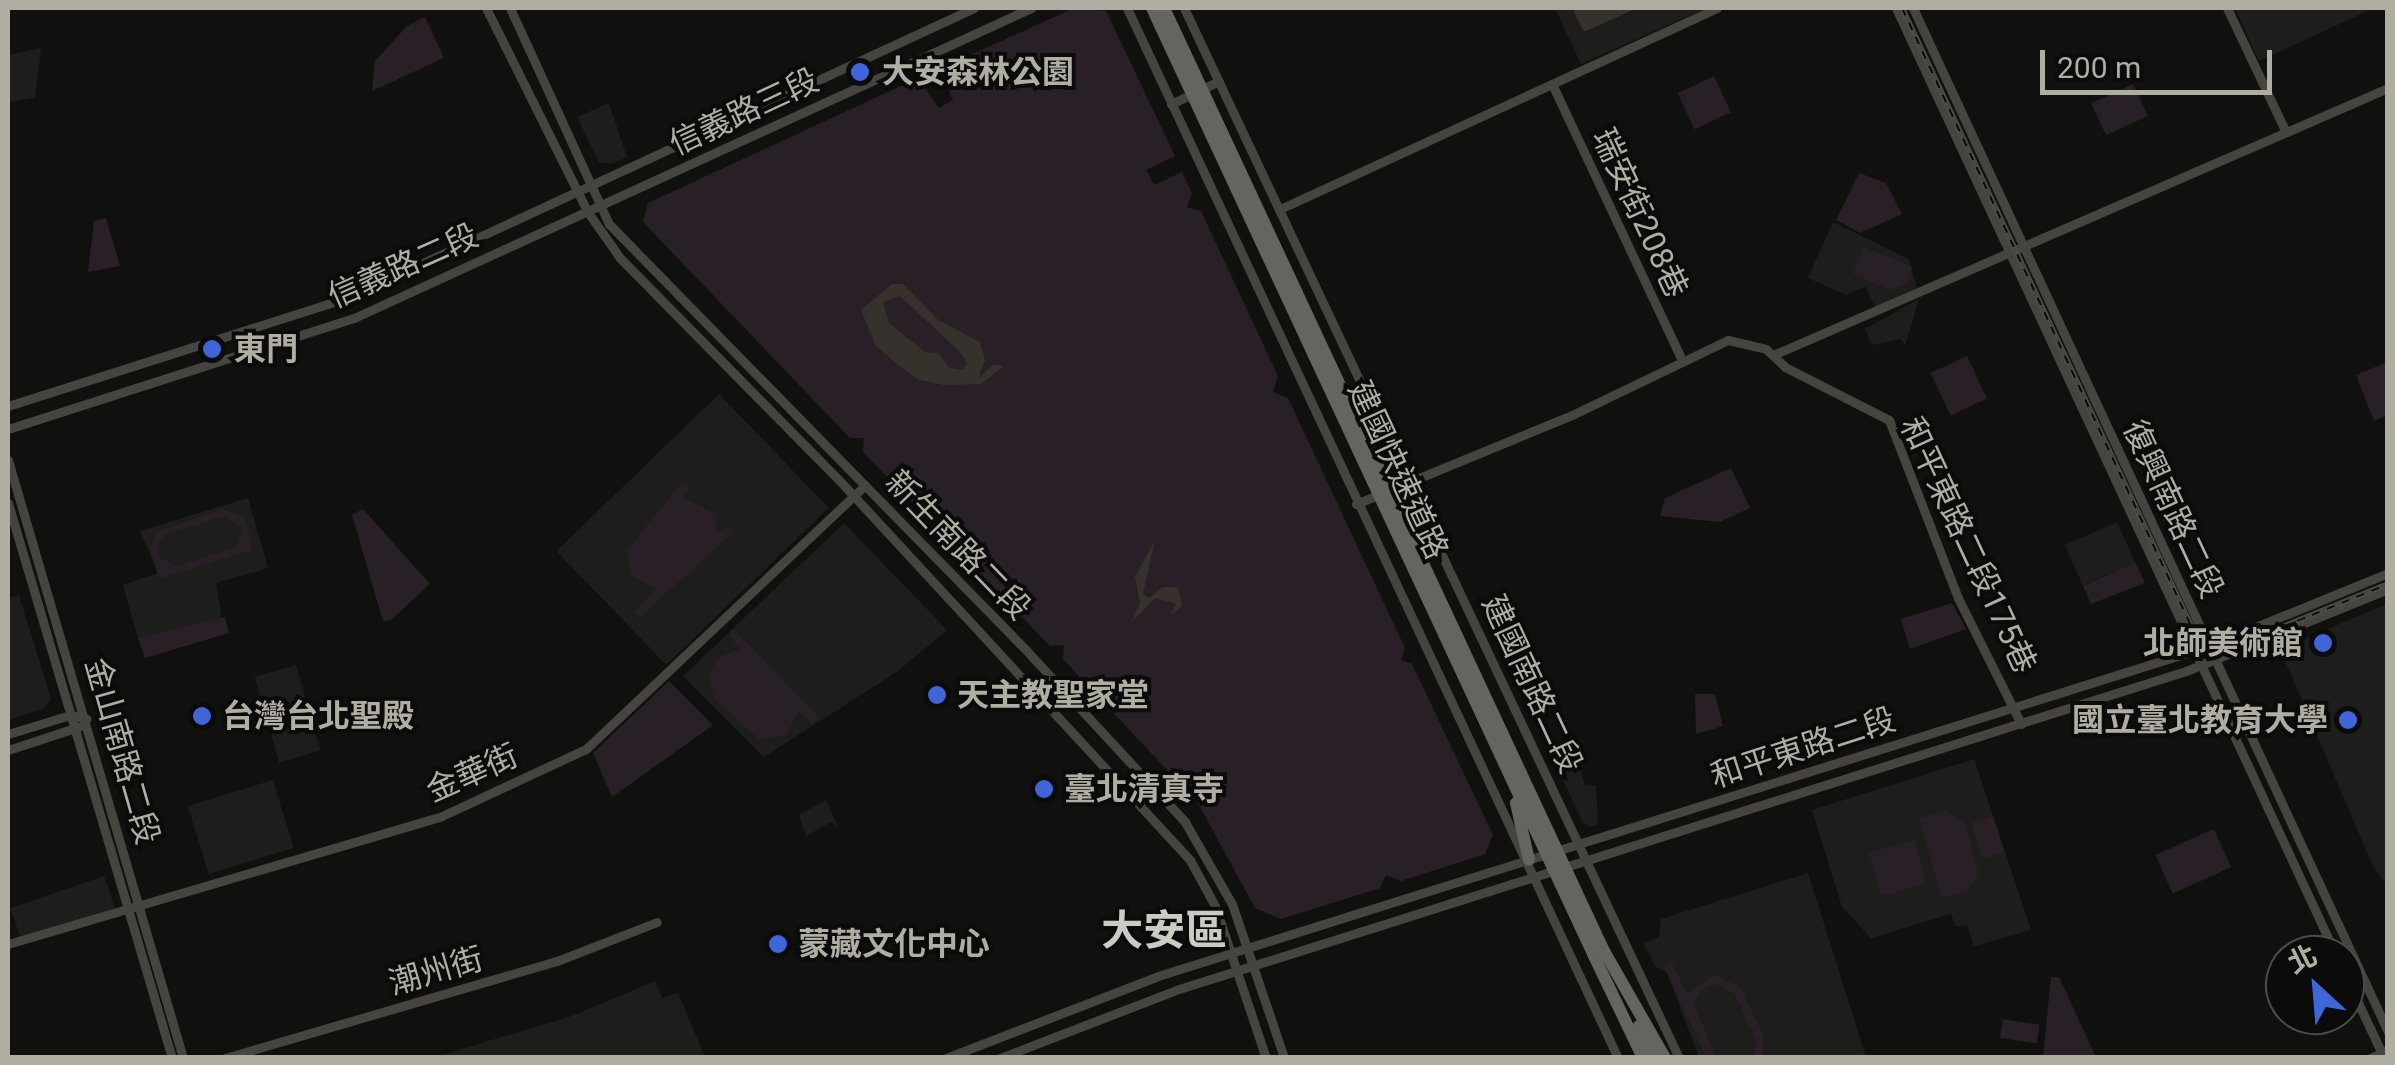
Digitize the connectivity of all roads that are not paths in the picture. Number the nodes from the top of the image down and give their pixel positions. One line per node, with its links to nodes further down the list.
1 (486, 8): 19 (main road, 新生南路二段)
2 (510, 8): 18 (main road, 新生南路二段)
3 (974, 8): 18 (main road, 信義路三段)
4 (1032, 8): 20 (main road, 信義路三段)
5 (1127, 8): 16 (main road)
6 (1152, 8): 28 (highway, 建國快速道路, bridge)
7 (1164, 8): 60 (highway, 建國快速道路, bridge)
8 (1184, 8): 13 (main road, 建國南路二段)
9 (1717, 8): 14 (main road)
10 (1896, 8): 24 (main road, 復興南路二段)
11 (1913, 8): 23 (main road, 復興南路二段)
12 (2226, 8): 17 (main road)
13 (1219, 81): 16 (main road); 21 (main road, 建國南路二段)
14 (1552, 84): 21 (main road); 26 (main road, 瑞安街208巷)
15 (2388, 88): 17 (main road)
16 (1171, 104): 35 (main road)
17 (2286, 132): 23 (main road)
18 (590, 186): 19 (main road, 信義路三段); 20 (main road, 新生南路二段)
19 (577, 192): 22 (main road, 新生南路二段); 27 (main road, 信義路二段)
20 (598, 206): 22 (main road, 信義路三段); 32 (main road, 新生南路二段)
21 (1280, 209): 31 (main road, 建國南路二段)
22 (587, 212): 29 (main road, 信義路二段); 33 (main road, 新生南路二段)
23 (2023, 246): 24 (main road); 38 (main road, 復興南路二段)
24 (2010, 252): 25 (main road); 39 (main road, 復興南路二段)
25 (1769, 352): 26 (main road, 和平東路二段175巷); 42 (main road, 和平東路二段175巷)
26 (1683, 362): 31 (main road)
27 (8, 406)
28 (1341, 412): 50 (highway, bridge); 60 (highway, 建國快速道路, bridge)
29 (8, 429)
30 (8, 460): 44 (main road, 金山南路二段)
31 (1409, 479): 35 (main road); 49 (main road, 建國南路二段)
32 (865, 484): 33 (main road, 金華街); 58 (main road, 新生南路二段)
33 (853, 496): 53 (main road, 金華街); 59 (main road, 新生南路二段)
34 (8, 503): 43 (main road, 金山南路二段)
35 (1356, 504): 50 (main road)
36 (2388, 573): 38 (main road, 和平東路二段)
37 (2388, 589): 40 (main road, 和平東路二段)
38 (2209, 646): 39 (main road, 和平東路二段); 40 (main road, 復興南路二段)
39 (2194, 651): 41 (main road, 復興南路二段); 42 (main road, 和平東路二段)
40 (2214, 660): 41 (main road, 和平東路二段); 65 (main road, 復興南路二段)
41 (2201, 665): 45 (main road, 和平東路二段); 56 (main road, 復興南路二段)
42 (2016, 707): 45 (main road, 和平東路二段175巷); 49 (main road, 和平東路二段)
43 (70, 715): 44 (main road); 46 (main road, 金山南路二段); 47 (main road)
44 (87, 719): 46 (main road); 53 (main road, 金山南路二段)
45 (2022, 724): 51 (main road, 和平東路二段)
46 (75, 730): 48 (main road); 54 (main road, 金山南路二段)
47 (8, 734)
48 (8, 750)
49 (1580, 844): 50 (main road, 和平東路二段); 51 (main road, 建國南路二段)
50 (1529, 860): 52 (main road); 58 (main road, 和平東路二段)
51 (1588, 862): 52 (main road, 和平東路二段); 79 (main road, 建國南路二段)
52 (1537, 878): 61 (main road, 和平東路二段); 74 (main road)
53 (141, 906): 54 (main road, 金華街); 68 (main road, 金山南路二段)
54 (128, 910): 57 (main road, 金華街); 67 (main road, 金山南路二段)
55 (657, 922): 69 (main road, 潮州街)
56 (2327, 935)
57 (8, 944)
58 (1247, 948): 59 (main road, 和平東路二段); 61 (main road, 新生南路二段)
59 (1229, 954): 62 (main road, 新生南路二段); 70 (main road, 和平東路二段)
60 (1599, 954): 63 (highway, 建國快速道路); 75 (highway, 建國快速道路); 78 (highway, 建國快速道路)
61 (1250, 967): 62 (main road, 和平東路二段); 73 (main road, 新生南路二段)
62 (1235, 972): 71 (main road, 和平東路二段); 72 (main road, 新生南路二段)
63 (1616, 989): 76 (highway, 建國快速道路); 77 (highway, 建國快速道路)
64 (2365, 1015): 66 (main road)
65 (2388, 1032)
66 (2384, 1053): 80 (main road)
67 (172, 1058)
68 (184, 1058)
69 (225, 1058)
70 (946, 1058)
71 (1000, 1058)
72 (1266, 1058)
73 (1284, 1058)
74 (1618, 1058)
75 (1633, 1058)
76 (1643, 1058)
77 (1654, 1058)
78 (1665, 1058)
79 (1679, 1058)
80 (2370, 1058)

